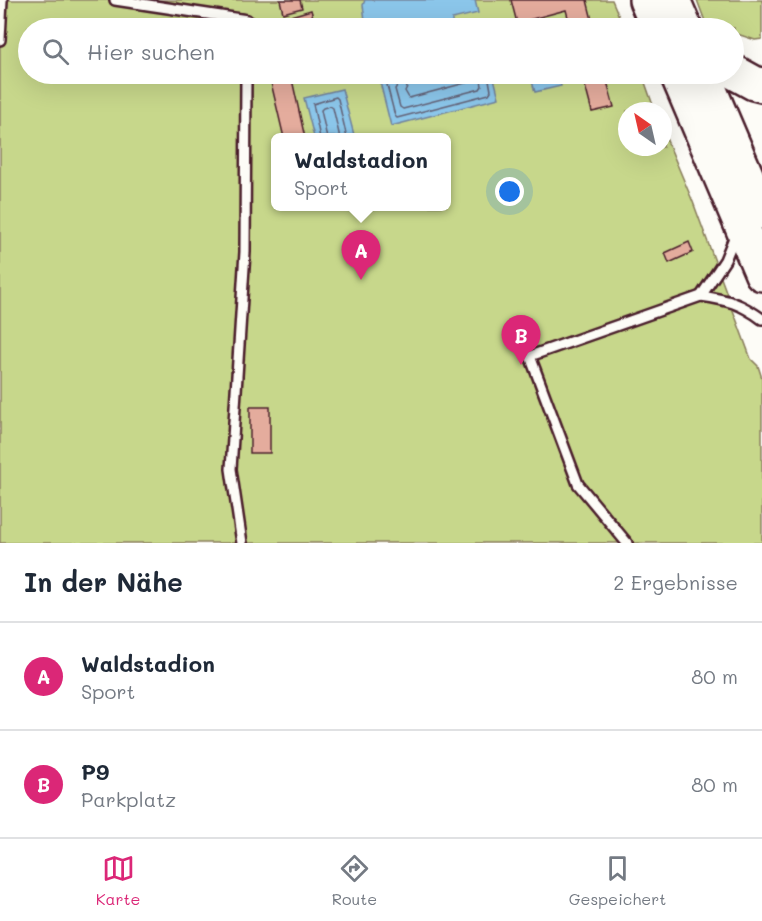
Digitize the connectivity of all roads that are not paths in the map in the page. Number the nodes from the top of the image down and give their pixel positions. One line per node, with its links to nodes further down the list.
1 (2, 0): 6 (lane)
2 (115, 0): 4 (lane)
3 (646, 0): 5 (highway)
4 (234, 18)
5 (673, 18)
6 (0, 40)
7 (744, 78): 11 (highway)
8 (246, 84): 16 (lane)
9 (682, 84): 12 (highway)
10 (706, 84): 12 (highway)
11 (762, 85)
12 (751, 218): 13 (highway); 14 (lane)
13 (762, 274)
14 (701, 296): 15 (lane); 17 (lane)
15 (762, 320)
16 (242, 543)
17 (627, 543)

